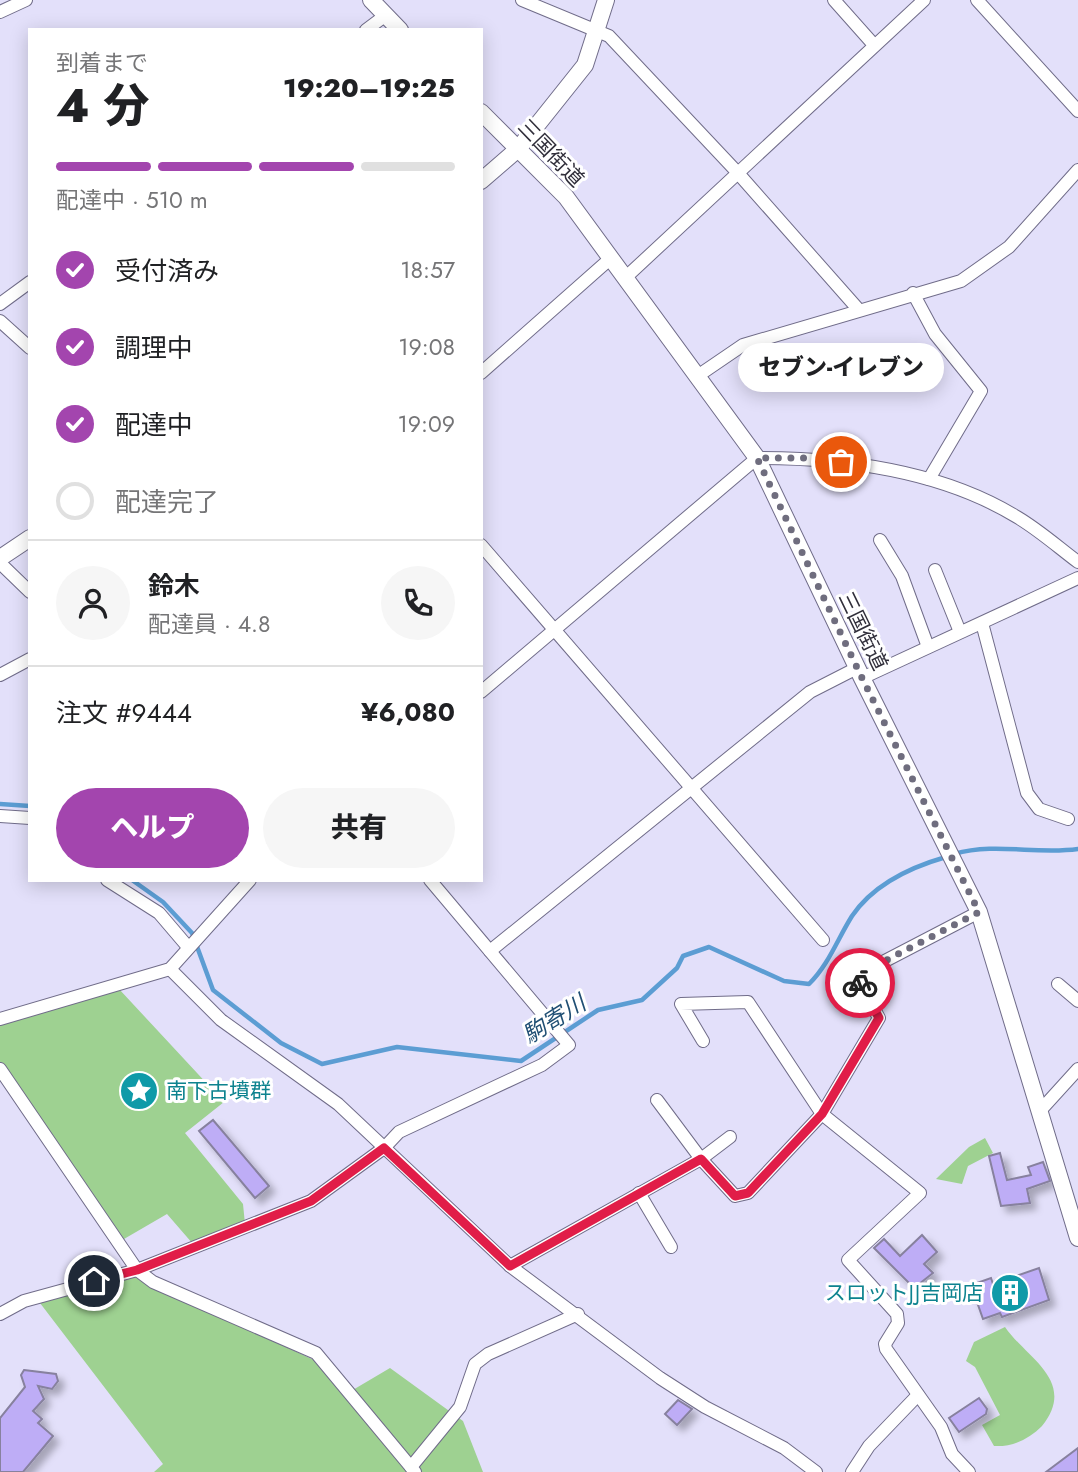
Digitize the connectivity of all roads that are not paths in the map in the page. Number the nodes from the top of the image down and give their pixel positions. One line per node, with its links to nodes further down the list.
1 (24, 0): 8 (street)
2 (522, 0): 12 (street)
3 (606, 0): 12 (street)
4 (834, 0): 13 (street)
5 (924, 0): 13 (street)
6 (977, 0): 14 (street)
7 (374, 1): 9 (street)
8 (0, 12)
9 (386, 15): 10 (street); 11 (street)
10 (369, 28)
11 (398, 28)
12 (597, 31): 16 (street); 18 (street)
13 (874, 45): 18 (street)
14 (1078, 111)
15 (483, 113): 16 (street, 三国街道)
16 (518, 149): 19 (street); 20 (street, 三国街道)
17 (1078, 170): 23 (street)
18 (737, 172): 21 (street); 25 (street)
19 (483, 179)
20 (611, 258): 21 (street, 三国街道); 28 (street)
21 (625, 278): 29 (street, 三国街道)
22 (28, 283): 24 (street)
23 (913, 293): 25 (street); 31 (street)
24 (0, 304)
25 (858, 309): 29 (street)
26 (0, 321): 27 (street)
27 (28, 346)
28 (483, 371)
29 (699, 375): 30 (street, 三国街道)
30 (757, 458): 31 (street); 41 (street); 45 (street, 三国街道)
31 (929, 479): 36 (street)
32 (28, 540): 35 (street)
33 (880, 540): 43 (street)
34 (483, 547): 41 (street)
35 (0, 561): 39 (street)
36 (1078, 562)
37 (935, 570): 42 (street)
38 (1078, 578): 40 (street)
39 (28, 590)
40 (982, 623): 42 (street); 51 (street)
41 (555, 630): 47 (street); 48 (street)
42 (960, 632): 43 (street)
43 (929, 647): 45 (street)
44 (28, 660): 46 (street)
45 (859, 673): 48 (street); 55 (street, 三国街道)
46 (0, 675)
47 (483, 690)
48 (690, 787): 56 (street); 58 (street)
49 (0, 816): 50 (street)
50 (28, 818)
51 (1068, 819)
52 (110, 882): 57 (street)
53 (248, 882): 57 (street)
54 (432, 882): 58 (street)
55 (979, 912): 67 (street, 三国街道); 68 (street)
56 (823, 940)
57 (188, 947): 59 (street)
58 (490, 951): 70 (street)
59 (170, 969): 62 (street); 70 (street)
60 (1058, 984): 61 (street)
61 (1078, 1002)
62 (0, 1019)
63 (703, 1041): 68 (street)
64 (0, 1069): 76 (street)
65 (1078, 1069): 67 (street)
66 (657, 1100): 71 (street)
67 (1039, 1112): 73 (street, 三国街道)
68 (822, 1114): 71 (street); 79 (street)
69 (730, 1137): 71 (street)
70 (384, 1148): 75 (street); 76 (street)
71 (701, 1159): 72 (street)
72 (639, 1193): 74 (street); 75 (street)
73 (1078, 1238)
74 (671, 1247)
75 (510, 1266): 78 (street)
76 (137, 1270): 77 (street); 80 (street)
77 (0, 1314)
78 (578, 1314): 80 (street); 81 (street)
79 (919, 1395): 82 (street); 83 (street)
80 (413, 1470)
81 (816, 1472)
82 (852, 1472)
83 (969, 1472)

